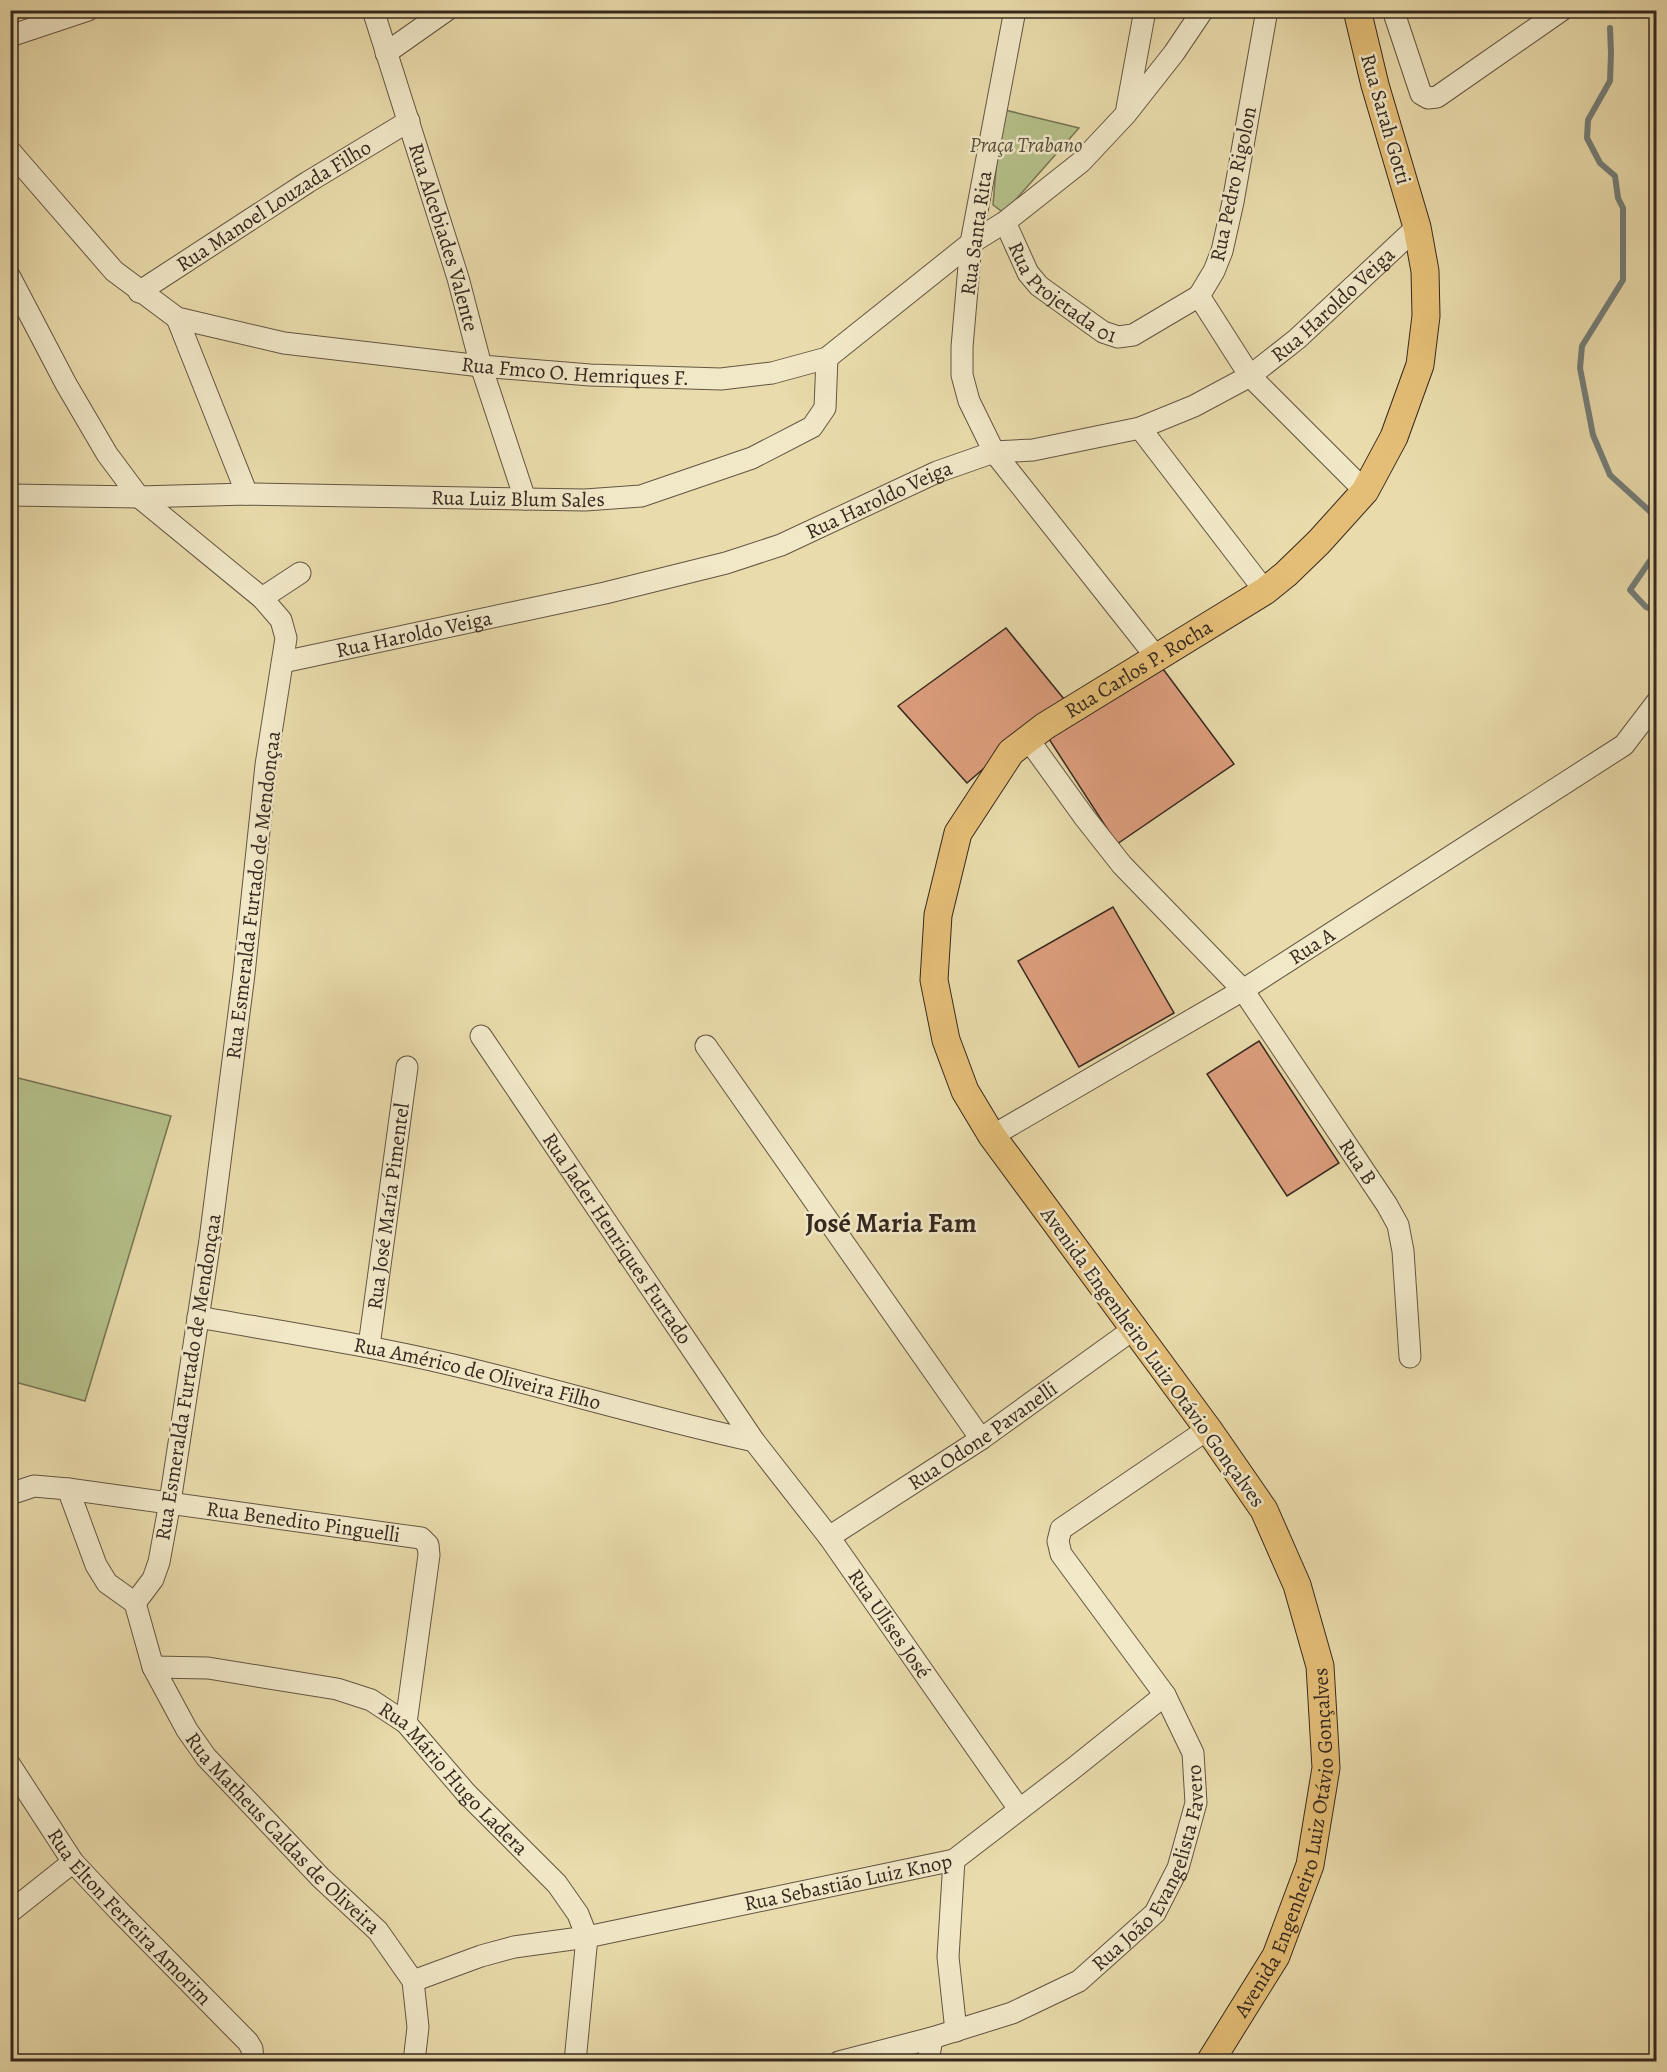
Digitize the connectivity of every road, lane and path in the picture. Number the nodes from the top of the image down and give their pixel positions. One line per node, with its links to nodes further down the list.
1 (373, 10): 12 (street, Rua Alcebiades Valente)
2 (447, 10): 12 (street)
3 (1015, 10): 18 (street, Rua Santa Rita)
4 (1145, 10): 13 (street)
5 (1203, 10): 13 (street, Rua Fmco O. Hemriques F.)
6 (1267, 10): 21 (street, Rua Pedro Rigolon)
7 (1357, 10): 17 (main road, Rua Sarah Gotti)
8 (1393, 10): 9 (street, Rua Sarah Gotti)
9 (1562, 10)
10 (85, 11): 11 (street)
11 (10, 36)
12 (386, 52): 14 (street, Rua Alcebiades Valente)
13 (1126, 114): 16 (street, Rua Fmco O. Hemriques F.)
14 (409, 121): 20 (street, Rua Manoel Louzada Filho); 24 (street, Rua Alcebiades Valente)
15 (10, 151): 20 (street, Rua Fmco O. Hemriques F.)
16 (1005, 222): 18 (street, Rua Fmco O. Hemriques F.); 21 (street, Rua Projetada 01)
17 (1417, 227): 25 (street, Rua Haroldo Veiga); 28 (main road, Rua Carlos P. Rocha)
18 (971, 243): 23 (street, Rua Fmco O. Hemriques F.); 27 (street, Rua Santa Rita)
19 (10, 278): 31 (street, Rua Esmeralda Furtado de Mendonçaa)
20 (139, 291): 22 (street, Rua Fmco O. Hemriques F.)
21 (1199, 296): 25 (street)
22 (177, 318): 24 (street, Rua Fmco O. Hemriques F.); 29 (street)
23 (827, 358): 24 (street, Rua Fmco O. Hemriques F.); 32 (street, Rua Luiz Blum Sales)
24 (481, 366): 32 (street, Rua Alcebiades Valente)
25 (1250, 376): 26 (street, Rua Haroldo Veiga); 28 (street)
26 (1140, 428): 27 (street, Rua Haroldo Veiga); 34 (street)
27 (994, 452): 36 (street, Rua Santa Rita); 37 (street, Rua Haroldo Veiga)
28 (1365, 492): 34 (main road, Rua Carlos P. Rocha)
29 (247, 494): 31 (street, Rua Luiz Blum Sales); 32 (street, Rua Luiz Blum Sales)
30 (10, 495): 31 (street, Rua Luiz Blum Sales)
31 (139, 497): 35 (street, Rua Esmeralda Furtado de Mendonçaa)
32 (525, 499)
33 (300, 573): 35 (street)
34 (1265, 591): 36 (main road, Rua Carlos P. Rocha)
35 (262, 598): 37 (street, Rua Esmeralda Furtado de Mendonçaa)
36 (1157, 658): 39 (main road, Rua Carlos P. Rocha)
37 (283, 662): 45 (street, Rua Esmeralda Furtado de Mendonçaa)
38 (1656, 703): 40 (street, Rua A)
39 (1028, 739): 40 (street, Rua B); 44 (main road, Rua Carlos P. Rocha)
40 (1243, 990): 44 (street, Rua A); 48 (street, Rua B)
41 (481, 1036): 51 (street, Rua Jader Henriques Furtado)
42 (706, 1046): 50 (street)
43 (407, 1067): 47 (street, Rua José María Pimentel)
44 (992, 1136): 46 (main road, Avenida Engenheiro Luiz Otávio Gonçalves)
45 (198, 1317): 47 (street, Rua Américo de Oliveira Filho); 54 (street, Rua Esmeralda Furtado de Mendonçaa)
46 (1134, 1328): 49 (main road, Avenida Engenheiro Luiz Otávio Gonçalves); 50 (street, Rua Odone Pavanelli)
47 (369, 1346): 51 (street, Rua Américo de Oliveira Filho)
48 (1410, 1357)
49 (1208, 1429): 58 (street, Rua João Evangelista Favero); 74 (main road, Avenida Engenheiro Luiz Otávio Gonçalves)
50 (981, 1439): 55 (street, Rua Odone Pavanelli)
51 (753, 1441): 55 (street, Rua Ulises José)
52 (68, 1489): 53 (street); 54 (street, Rua Benedito Pinguelli); 56 (street)
53 (10, 1494)
54 (170, 1502): 56 (street, Rua Esmeralda Furtado de Mendonçaa); 59 (street, Rua Benedito Pinguelli)
55 (829, 1537): 61 (street, Rua Ulises José)
56 (135, 1603): 57 (street, Rua Matheus Caldas de Oliveira)
57 (153, 1667): 59 (street, Rua Mário Hugo Ladera); 66 (street, Rua Matheus Caldas de Oliveira)
58 (1165, 1695): 61 (street, Rua Sebastião Luiz Knop); 67 (street, Rua João Evangelista Favero)
59 (406, 1723): 65 (street, Rua Mário Hugo Ladera)
60 (10, 1765): 63 (street, Rua Elton Ferreira Amorim)
61 (1019, 1809): 62 (street, Rua Sebastião Luiz Knop)
62 (954, 1860): 65 (street, Rua Sebastião Luiz Knop); 67 (street)
63 (74, 1862): 64 (street); 69 (street, Rua Elton Ferreira Amorim)
64 (10, 1912)
65 (587, 1937): 66 (street, Rua Sebastião Luiz Knop); 71 (street, Rua Mário Hugo Ladera)
66 (413, 1981): 70 (street, Rua Matheus Caldas de Oliveira)
67 (956, 2031): 68 (street, Rua João Evangelista Favero)
68 (932, 2038): 72 (street, Rua João Evangelista Favero); 73 (street)
69 (252, 2061)
70 (414, 2061)
71 (575, 2061)
72 (839, 2061)
73 (928, 2061)
74 (1210, 2061)

